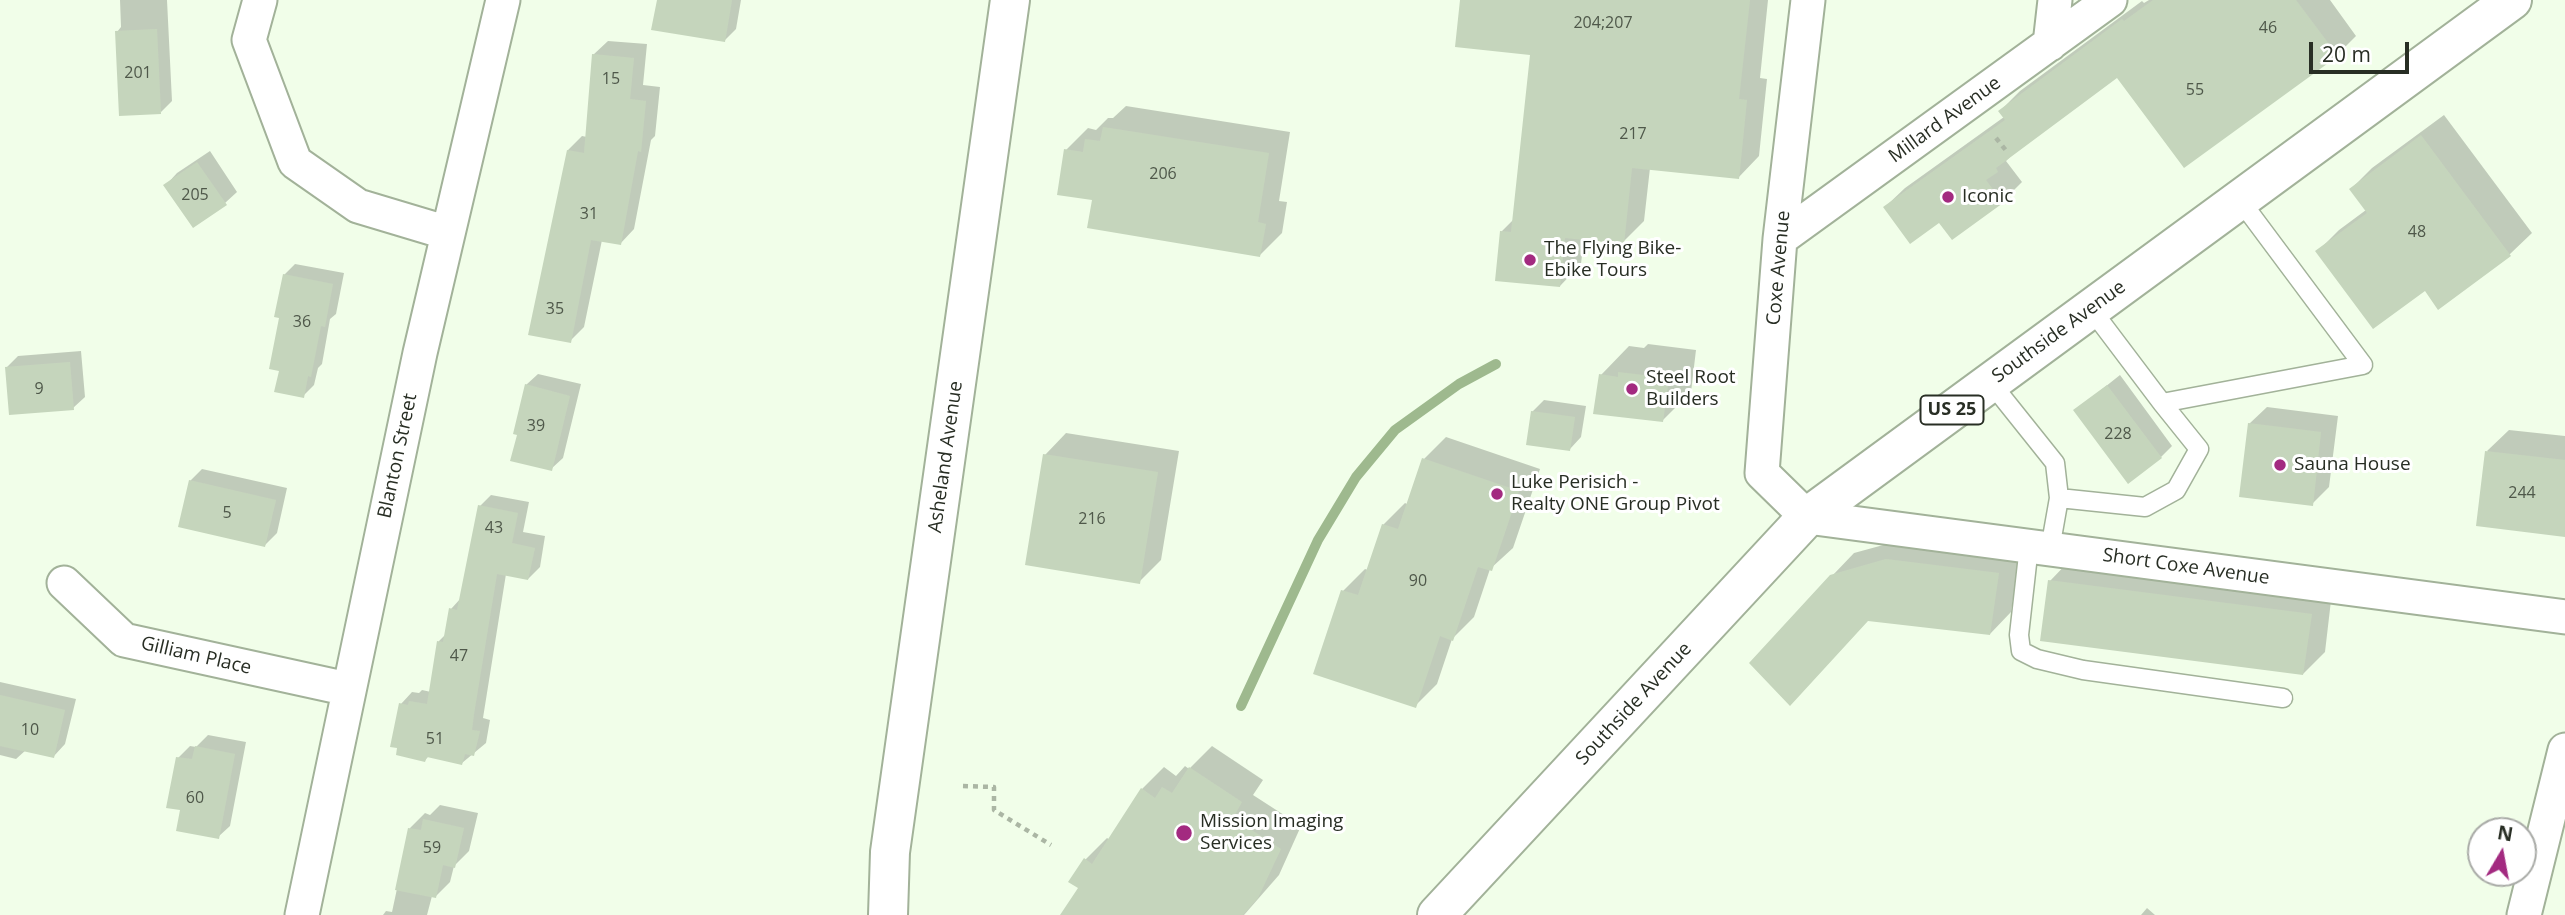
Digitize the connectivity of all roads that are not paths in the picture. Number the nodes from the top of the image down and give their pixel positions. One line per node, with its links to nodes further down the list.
1 (260, 0): 10 (street)
2 (503, 0): 10 (street, Blanton Street)
3 (1010, 0): 24 (main road, Asheland Avenue)
4 (1808, 0): 11 (street, Coxe Avenue)
5 (2055, 0): 8 (street)
6 (2110, 0): 8 (street, Millard Avenue)
7 (2512, 0): 9 (main road, Southside Avenue / US 25)
8 (2050, 44): 11 (street, Millard Avenue)
9 (2240, 200): 12 (main road, Southside Avenue / US 25); 14 (lane)
10 (448, 233): 20 (street, Blanton Street)
11 (1780, 239): 16 (street, Coxe Avenue)
12 (2091, 309): 13 (main road, Southside Avenue / US 25); 14 (lane)
13 (1991, 383): 15 (lane); 16 (main road, Southside Avenue / US 25)
14 (2162, 402): 15 (lane)
15 (2059, 498): 17 (lane)
16 (1807, 517): 17 (street, Short Coxe Avenue); 25 (main road, Southside Avenue / US 25)
17 (2040, 548): 19 (street, Short Coxe Avenue); 21 (lane)
18 (64, 583): 20 (street, Gilliam Place)
19 (2565, 617)
20 (348, 689): 23 (street, Blanton Street)
21 (2283, 698)
22 (2565, 750): 26 (street)
23 (302, 915)
24 (888, 915)
25 (1437, 915)
26 (2524, 915)

